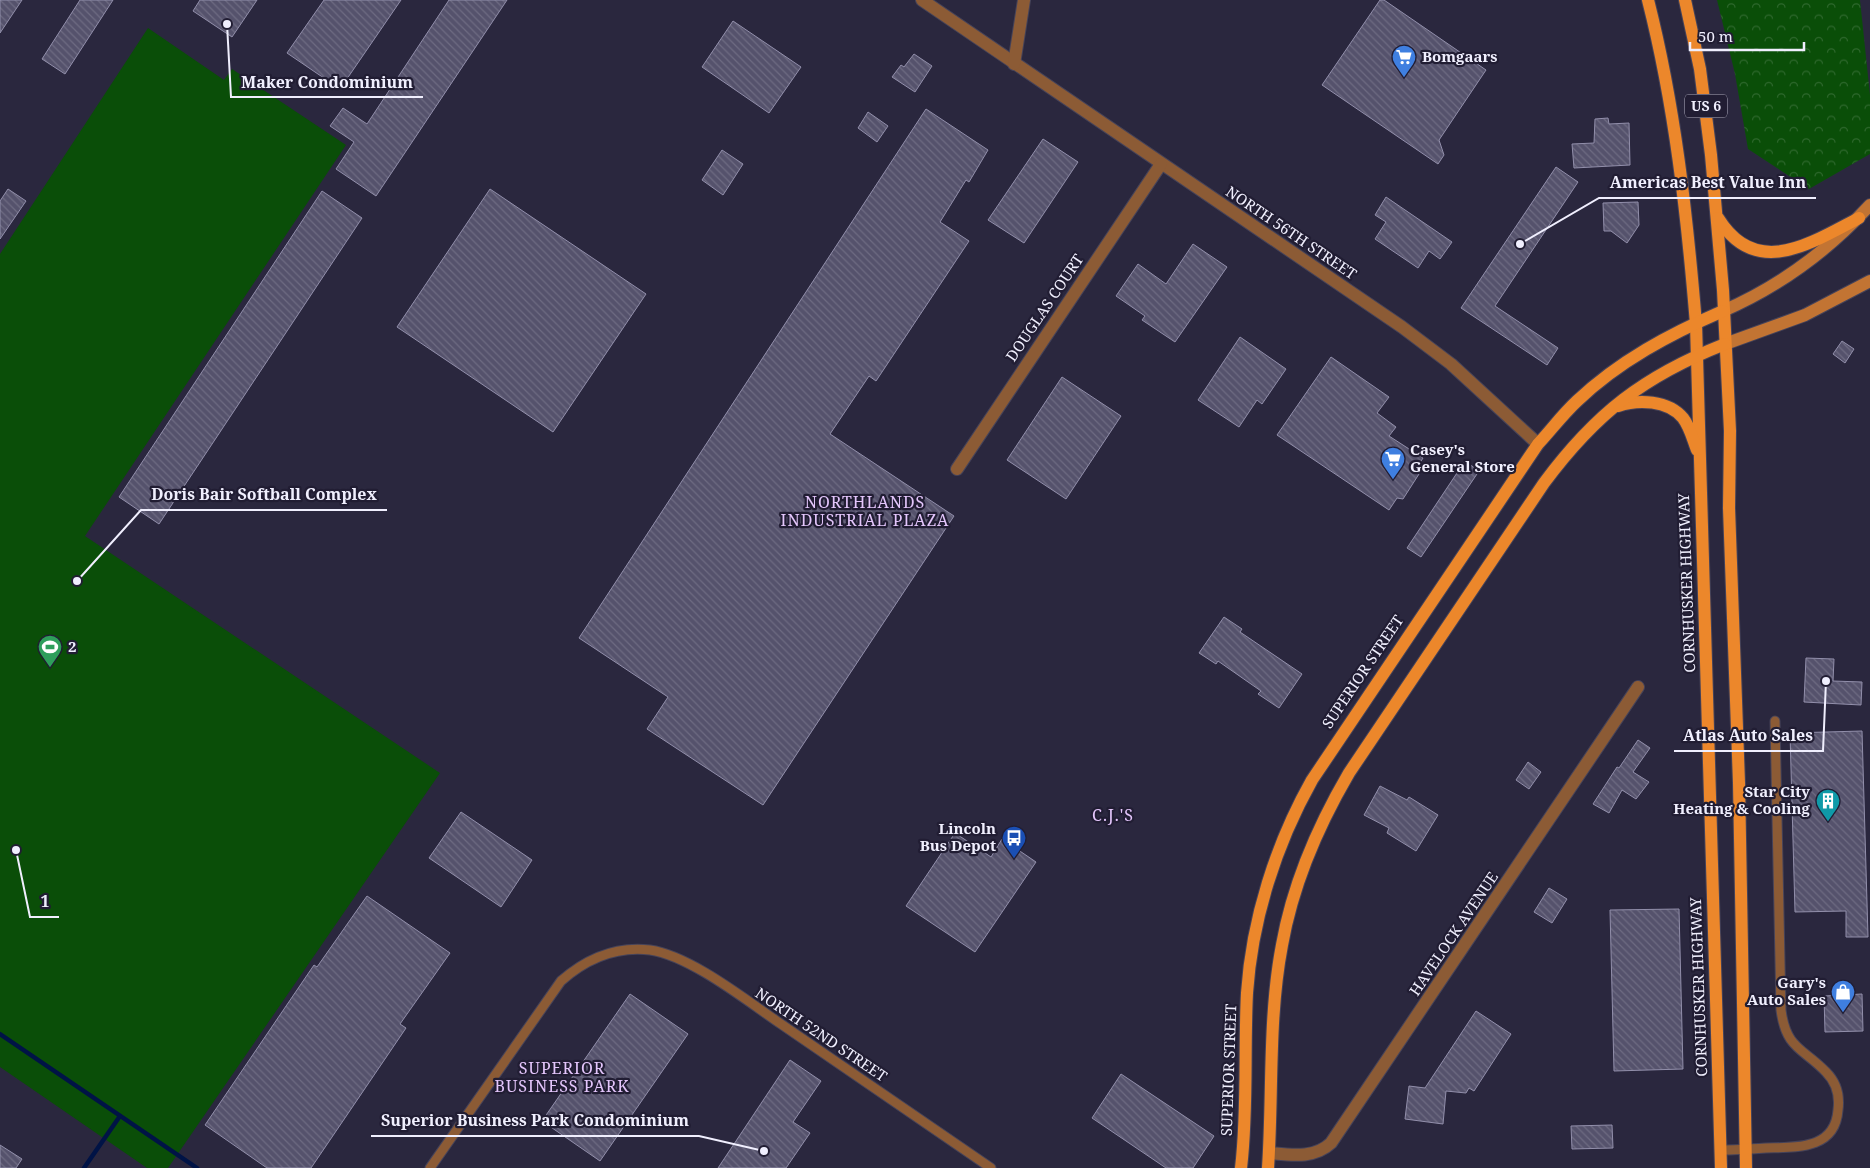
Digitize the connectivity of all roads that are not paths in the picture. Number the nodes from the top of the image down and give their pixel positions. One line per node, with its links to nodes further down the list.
1 (922, 0): 5 (street, NORTH 56TH STREET)
2 (1024, 0): 5 (street)
3 (1648, 0): 12 (main road, CORNHUSKER HIGHWAY / US 6)
4 (1684, 0): 8 (main road, US 6)
5 (1014, 64): 6 (street, NORTH 56TH STREET)
6 (1161, 164): 16 (street, NORTH 56TH STREET); 18 (street, DOUGLAS COURT)
7 (1870, 206): 9 (main road)
8 (1716, 213): 9 (main road); 11 (main road, US 6)
9 (1859, 218): 11 (main road)
10 (1870, 281): 13 (main road)
11 (1723, 311): 12 (main road, SUPERIOR STREET); 13 (main road, US 6)
12 (1696, 324): 14 (main road, CORNHUSKER HIGHWAY / US 6); 16 (main road, SUPERIOR STREET)
13 (1725, 344): 14 (main road); 21 (main road, US 6)
14 (1697, 355): 15 (main road); 17 (main road, CORNHUSKER HIGHWAY / US 6)
15 (1610, 408): 17 (main road); 23 (main road)
16 (1538, 444): 26 (main road, SUPERIOR STREET)
17 (1700, 460): 22 (main road, CORNHUSKER HIGHWAY / US 6)
18 (957, 469)
19 (1638, 687): 23 (street, HAVELOCK AVENUE)
20 (1774, 721): 21 (lane)
21 (1746, 1149): 22 (lane); 29 (main road, US 6)
22 (1721, 1150): 28 (main road, CORNHUSKER HIGHWAY / US 6)
23 (1269, 1153): 27 (main road)
24 (430, 1168): 25 (lane, NORTH 52ND STREET)
25 (991, 1168)
26 (1241, 1168)
27 (1268, 1168)
28 (1721, 1168)
29 (1746, 1168)

